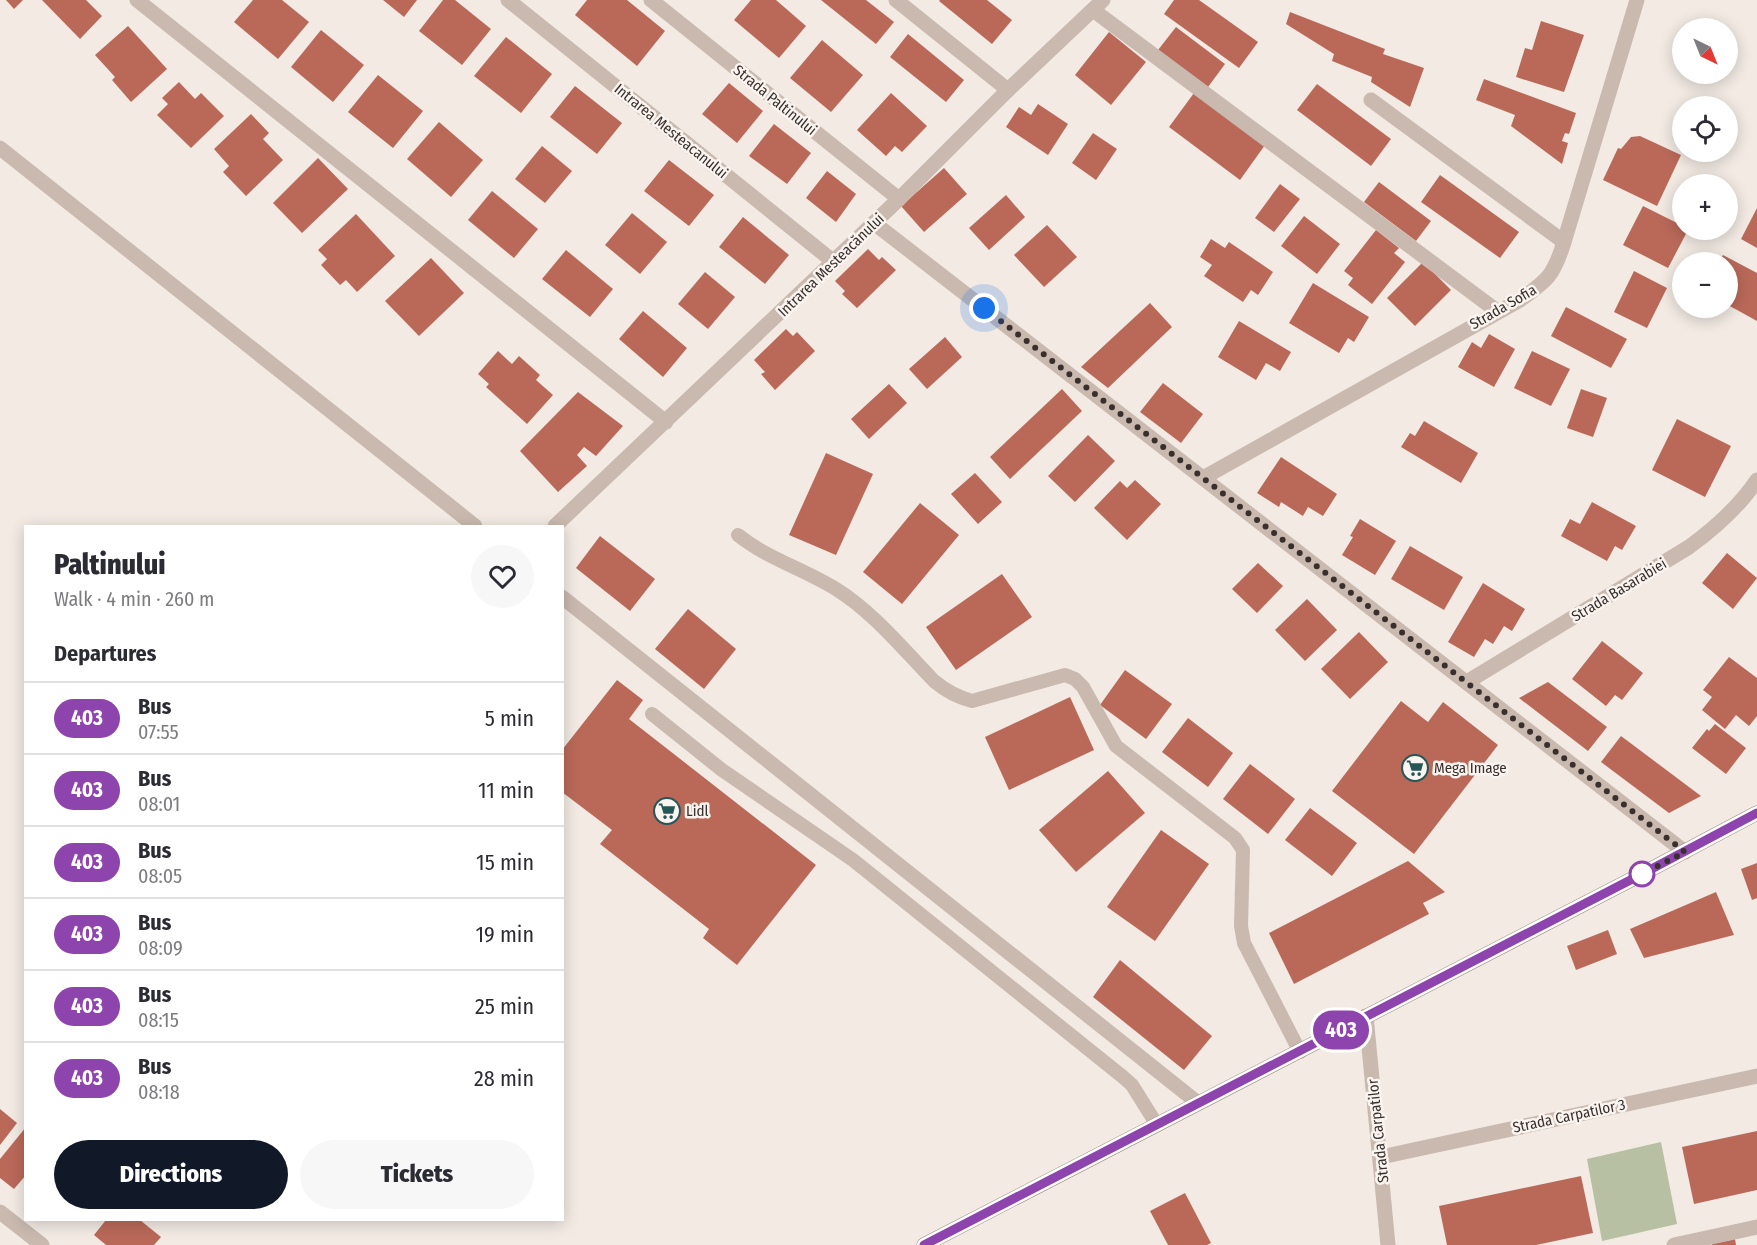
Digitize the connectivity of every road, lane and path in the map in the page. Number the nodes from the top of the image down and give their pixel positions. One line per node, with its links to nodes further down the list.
1 (137, 0): 15 (street)
2 (508, 0): 13 (street, Intrarea Mesteacanului)
3 (651, 0): 10 (street, Strada Paltinului)
4 (896, 0): 7 (street)
5 (1637, 0): 12 (street, Strada Sofia)
6 (1098, 5): 7 (street, Intrarea Mesteacănului); 14 (street)
7 (1008, 90): 10 (street, Intrarea Mesteacănului)
8 (1371, 100): 12 (street)
9 (0, 148): 18 (street)
10 (899, 199): 11 (street, Intrarea Mesteacănului)
11 (874, 223): 13 (street, Intrarea Mesteacănului); 16 (street)
12 (1564, 242): 14 (street, Strada Sofia)
13 (834, 262): 15 (street, Intrarea Mesteacănului)
14 (1497, 311): 16 (street, Strada Sofia)
15 (666, 422): 19 (street, Intrarea Mesteacănului)
16 (1203, 478): 22 (street)
17 (1757, 480): 22 (street, Strada Basarabiei)
18 (473, 525)
19 (556, 525)
20 (738, 535): 27 (lane)
21 (564, 599): 29 (street)
22 (1467, 682): 25 (street)
23 (652, 714): 30 (lane)
24 (1757, 813): 25 (main road)
25 (1685, 852): 26 (main road)
26 (1366, 1016): 27 (main road); 31 (street, Strada Carpatilor)
27 (1300, 1052): 29 (main road)
28 (1757, 1076): 31 (street, Strada Carpatilor 3)
29 (1198, 1103): 30 (main road)
30 (1157, 1125): 35 (main road)
31 (1381, 1157): 36 (street, Strada Carpatilor)
32 (0, 1212): 34 (street)
33 (1757, 1227): 37 (street)
34 (42, 1245)
35 (924, 1245)
36 (1388, 1245)
37 (1674, 1245)

